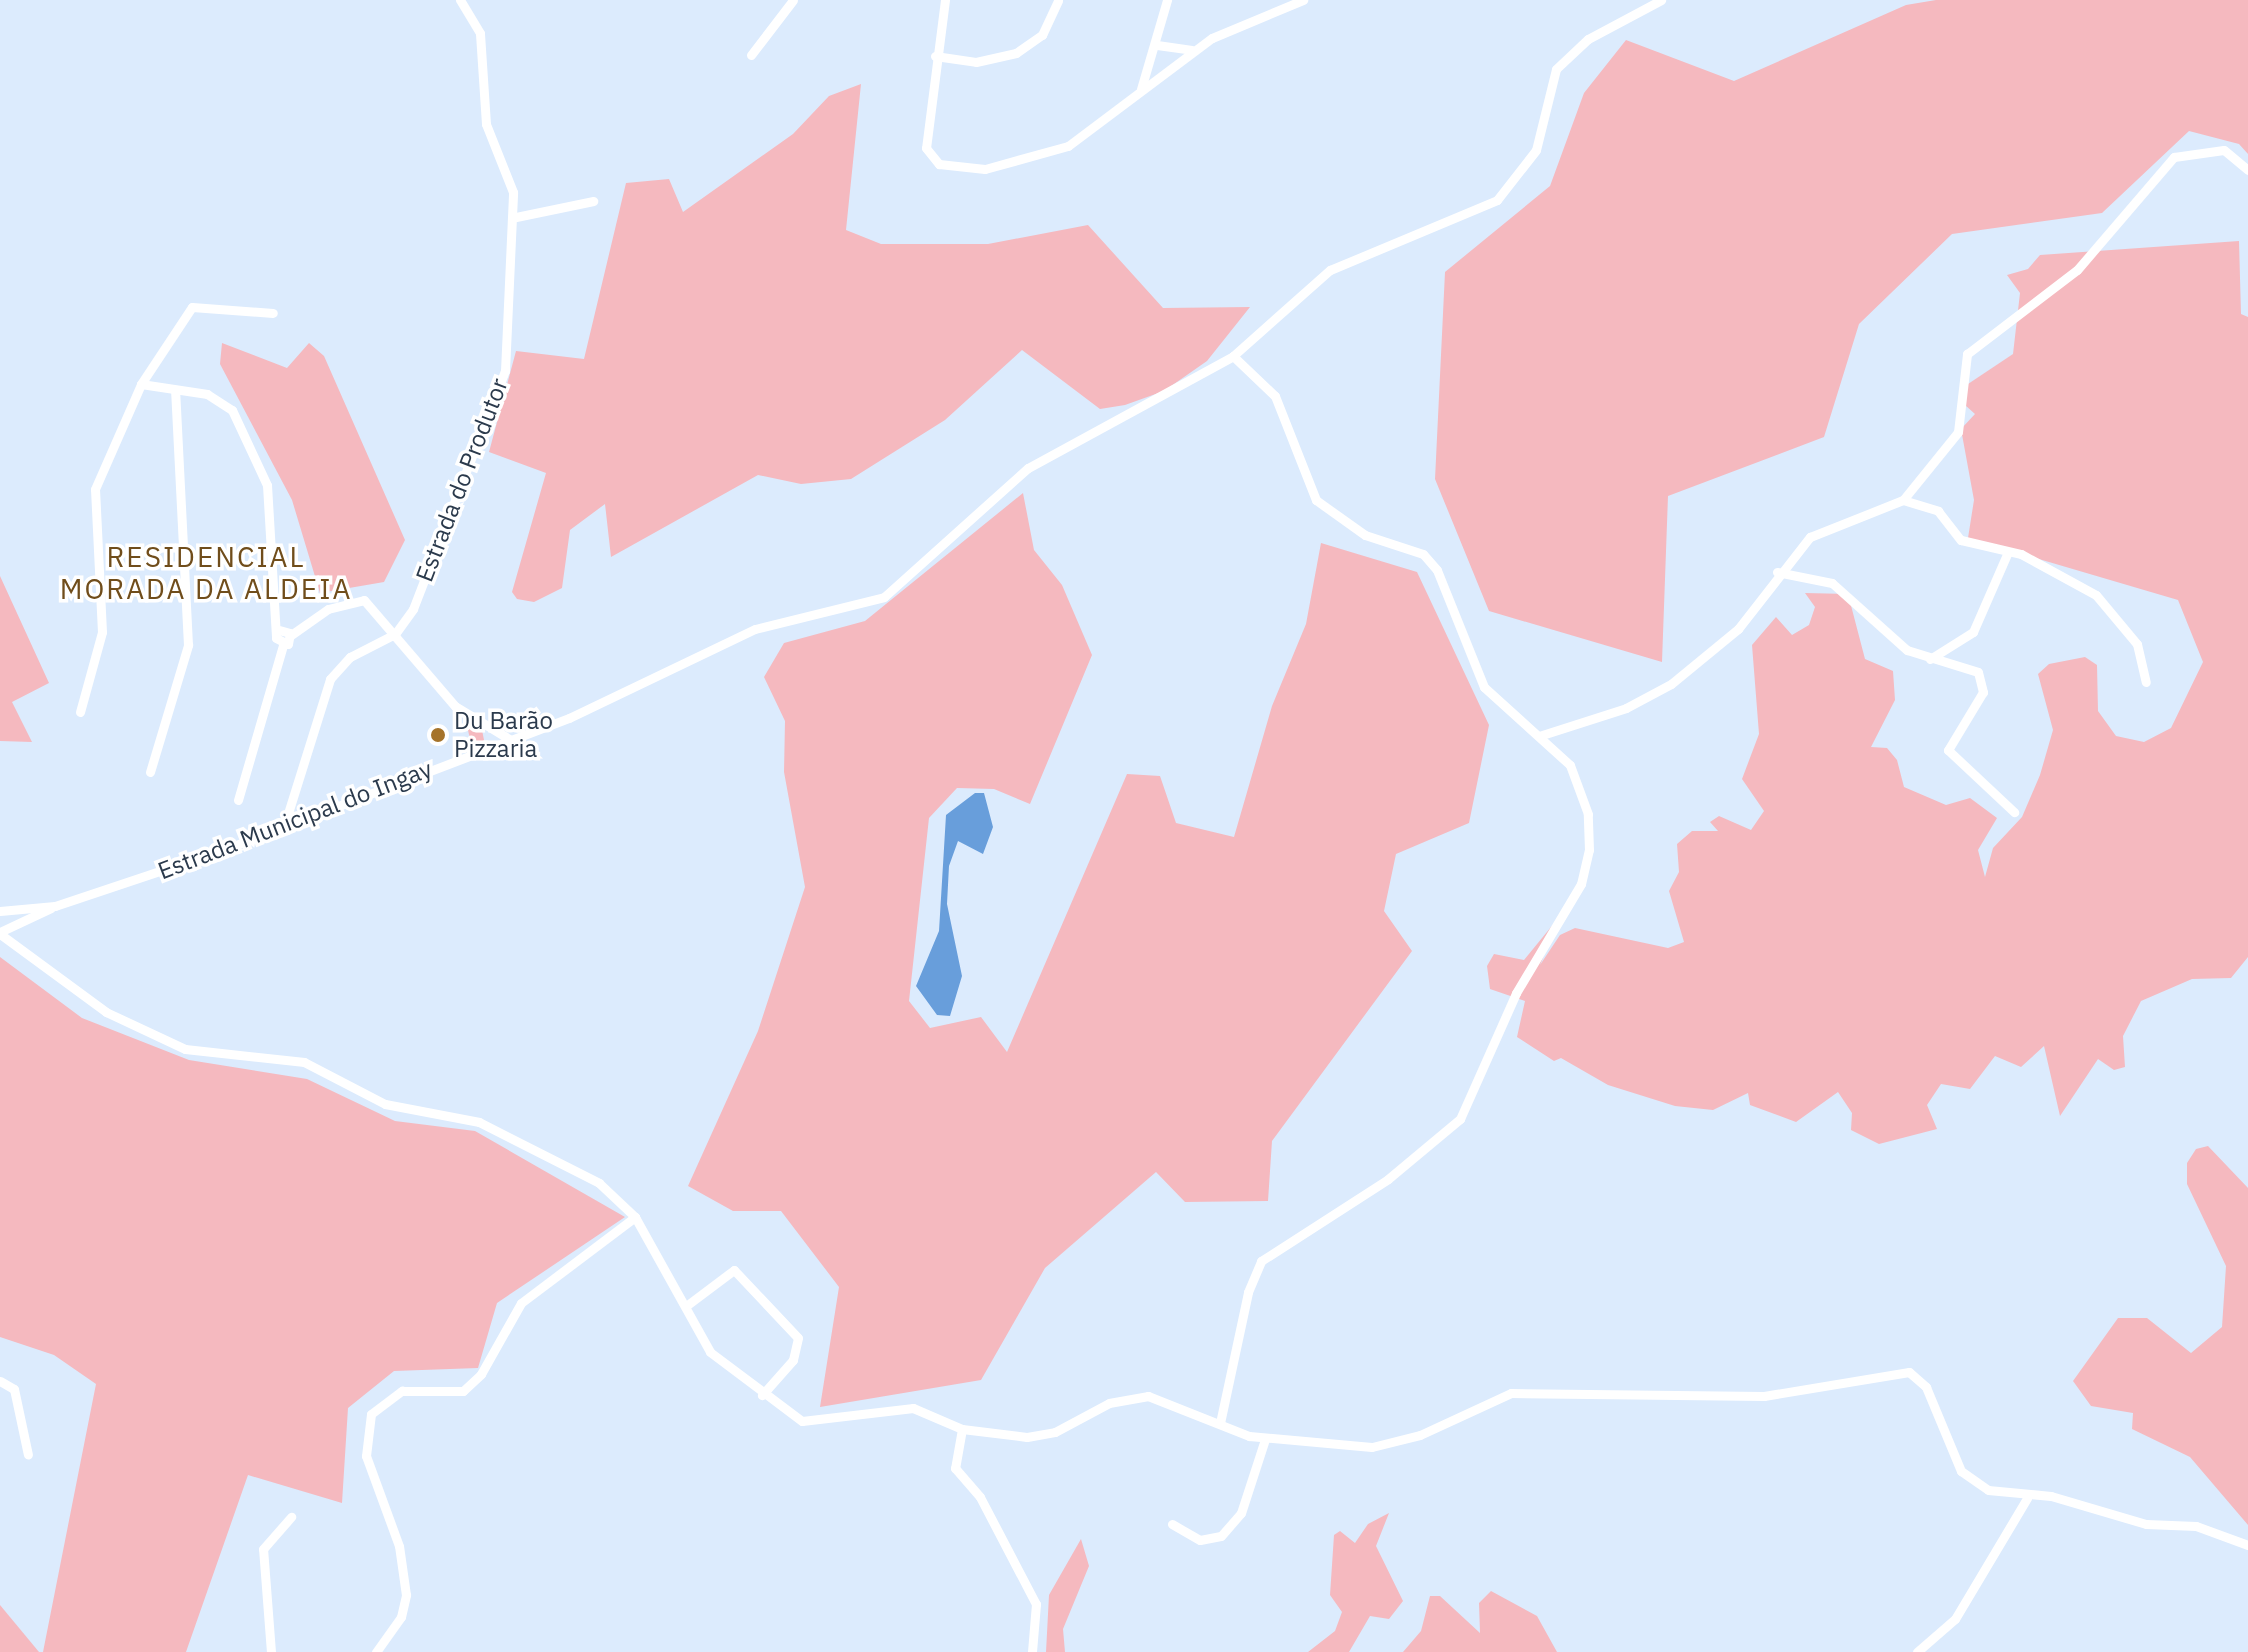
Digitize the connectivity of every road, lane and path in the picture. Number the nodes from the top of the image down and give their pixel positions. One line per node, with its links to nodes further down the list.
1 (460, 0): 17 (street, Estrada do Produtor)
2 (793, 0): 10 (street)
3 (945, 0): 11 (street)
4 (1058, 0): 11 (street)
5 (1167, 0): 8 (street)
6 (1303, 0): 9 (street)
7 (1661, 0): 19 (street, Estrada Municipal do Ingay)
8 (1157, 45): 9 (street); 12 (street)
9 (1192, 50): 13 (street)
10 (751, 55)
11 (935, 56): 14 (street)
12 (1150, 63): 13 (street); 14 (street)
13 (1164, 72): 14 (street)
14 (1140, 90)
15 (2248, 170): 22 (street)
16 (593, 201): 17 (street)
17 (516, 217): 26 (street, Estrada do Produtor)
18 (273, 313): 20 (street)
19 (1233, 356): 32 (street); 33 (street, Estrada Municipal do Ingay)
20 (141, 384): 21 (street); 31 (street)
21 (175, 390): 25 (street); 34 (street)
22 (1903, 500): 23 (street); 24 (street)
23 (2008, 552): 29 (street); 30 (street)
24 (1777, 572): 29 (street); 32 (street)
25 (279, 630): 27 (street); 28 (street)
26 (395, 634): 27 (street); 33 (street); 37 (street)
27 (291, 635): 28 (street)
28 (283, 645): 35 (street)
29 (1930, 659): 36 (street)
30 (2146, 682)
31 (80, 712)
32 (1539, 736): 45 (street)
33 (511, 740): 37 (street, Estrada Municipal do Ingay)
34 (150, 772)
35 (238, 800)
36 (2014, 812)
37 (284, 826): 38 (street, Estrada Municipal do Ingay)
38 (55, 906): 39 (street, Estrada Municipal do Ingay); 40 (street, Estrada Municipal do Ingay)
39 (0, 911)
40 (0, 933): 41 (street)
41 (635, 1217): 42 (street); 54 (street)
42 (686, 1306): 44 (street); 44 (street)
43 (0, 1381): 48 (street)
44 (762, 1395): 46 (street)
45 (1220, 1423): 46 (street); 47 (street)
46 (962, 1429): 55 (street)
47 (1265, 1439): 49 (street); 51 (street)
48 (28, 1455)
49 (2029, 1495): 52 (street); 56 (street)
50 (291, 1517): 53 (street)
51 (1172, 1524)
52 (2248, 1545)
53 (271, 1652)
54 (376, 1652)
55 (1032, 1652)
56 (1917, 1652)

